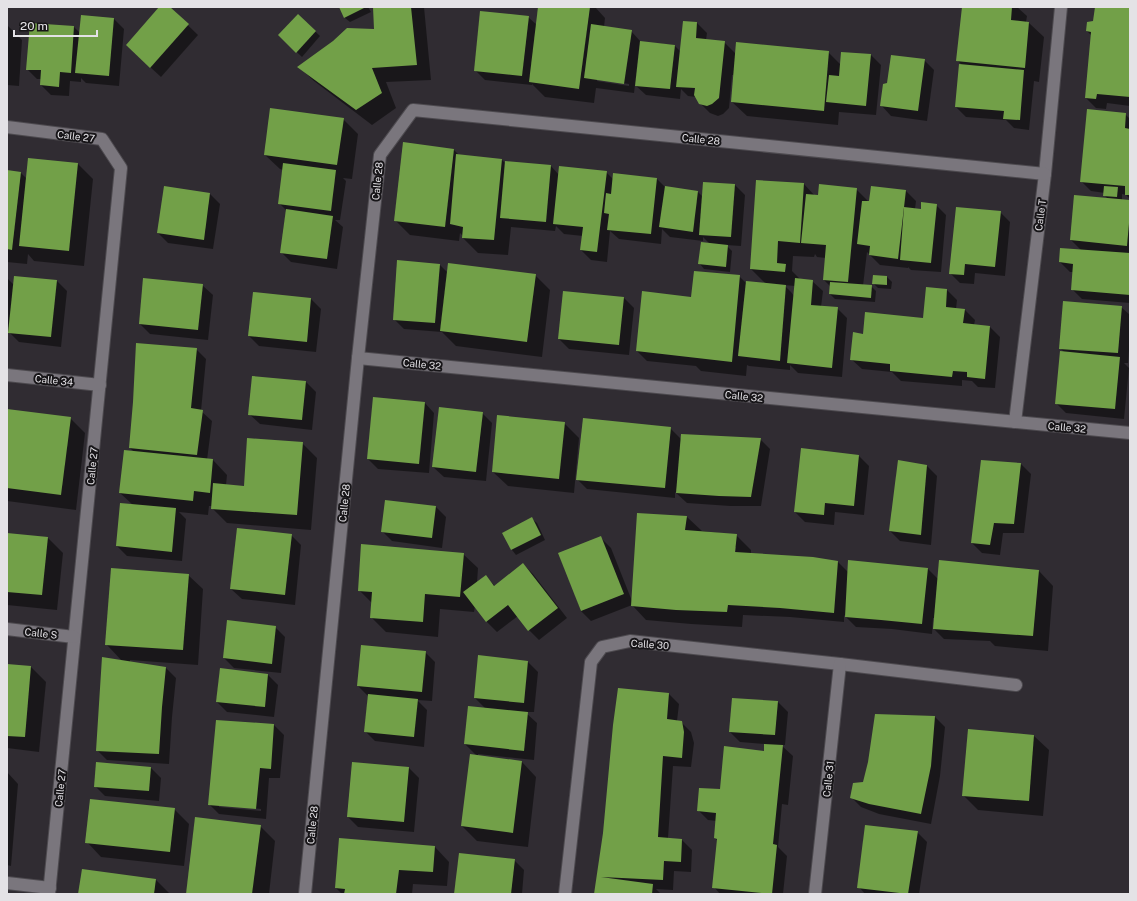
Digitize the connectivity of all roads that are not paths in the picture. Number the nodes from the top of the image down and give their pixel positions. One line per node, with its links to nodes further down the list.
1 (1061, 7): 3 (street, Calle T)
2 (7, 127): 6 (street, Calle 27)
3 (1044, 174): 4 (street, Calle 28); 7 (street, Calle T)
4 (358, 358): 7 (street, Calle 32); 15 (street, Calle 28)
5 (7, 375): 6 (street, Calle 34)
6 (100, 385): 10 (street, Calle 27)
7 (1015, 422): 8 (street, Calle 32)
8 (1130, 433)
9 (7, 629): 10 (street, Calle S)
10 (74, 636): 14 (street, Calle 27)
11 (840, 664): 12 (street, Calle 30); 16 (street, Calle 30); 17 (street, Calle 31)
12 (1016, 685)
13 (7, 883): 14 (street)
14 (50, 891)
15 (305, 894)
16 (565, 894)
17 (815, 894)

